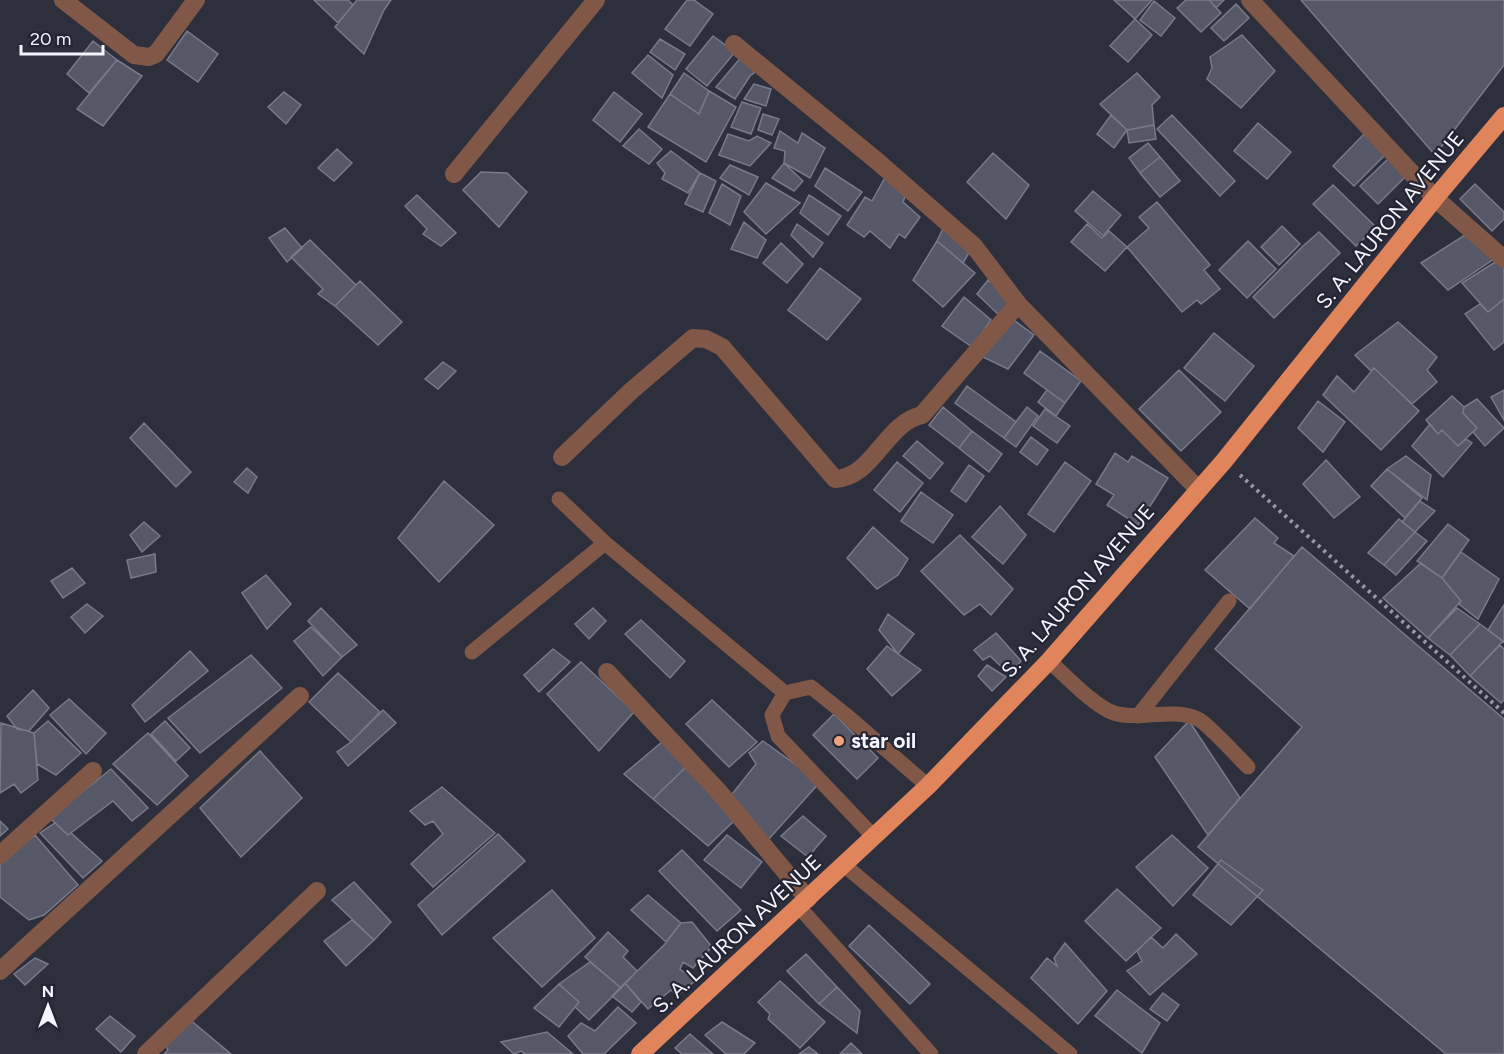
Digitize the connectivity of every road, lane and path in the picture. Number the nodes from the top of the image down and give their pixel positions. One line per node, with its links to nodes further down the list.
1 (63, 0): 2 (street)
2 (196, 0)
3 (596, 0): 7 (street)
4 (1250, 0): 8 (street)
5 (734, 44): 10 (street)
6 (1504, 116): 8 (highway, S. A. LAURON AVENUE)
7 (454, 174)
8 (1435, 198): 9 (street); 12 (highway, S. A. LAURON AVENUE)
9 (1504, 259)
10 (1018, 303): 11 (street); 13 (street)
11 (562, 457)
12 (1224, 461): 13 (highway, S. A. LAURON AVENUE); 22 (path)
13 (1198, 489): 18 (highway, S. A. LAURON AVENUE)
14 (559, 499): 15 (lane)
15 (605, 543): 17 (lane); 20 (lane)
16 (1229, 601): 23 (lane)
17 (472, 652)
18 (1049, 661): 23 (lane); 26 (highway, S. A. LAURON AVENUE)
19 (608, 672): 31 (street)
20 (785, 693): 26 (lane); 27 (lane)
21 (300, 696): 32 (street)
22 (1504, 713)
23 (1138, 716): 24 (lane)
24 (1248, 767)
25 (93, 771): 28 (street)
26 (928, 786): 27 (highway, S. A. LAURON AVENUE)
27 (873, 836): 29 (highway, S. A. LAURON AVENUE)
28 (0, 855)
29 (844, 865): 31 (highway, S. A. LAURON AVENUE); 36 (lane)
30 (317, 891): 33 (street)
31 (804, 903): 34 (highway, S. A. LAURON AVENUE); 35 (lane)
32 (0, 971)
33 (146, 1054)
34 (640, 1054)
35 (931, 1054)
36 (1070, 1054)

